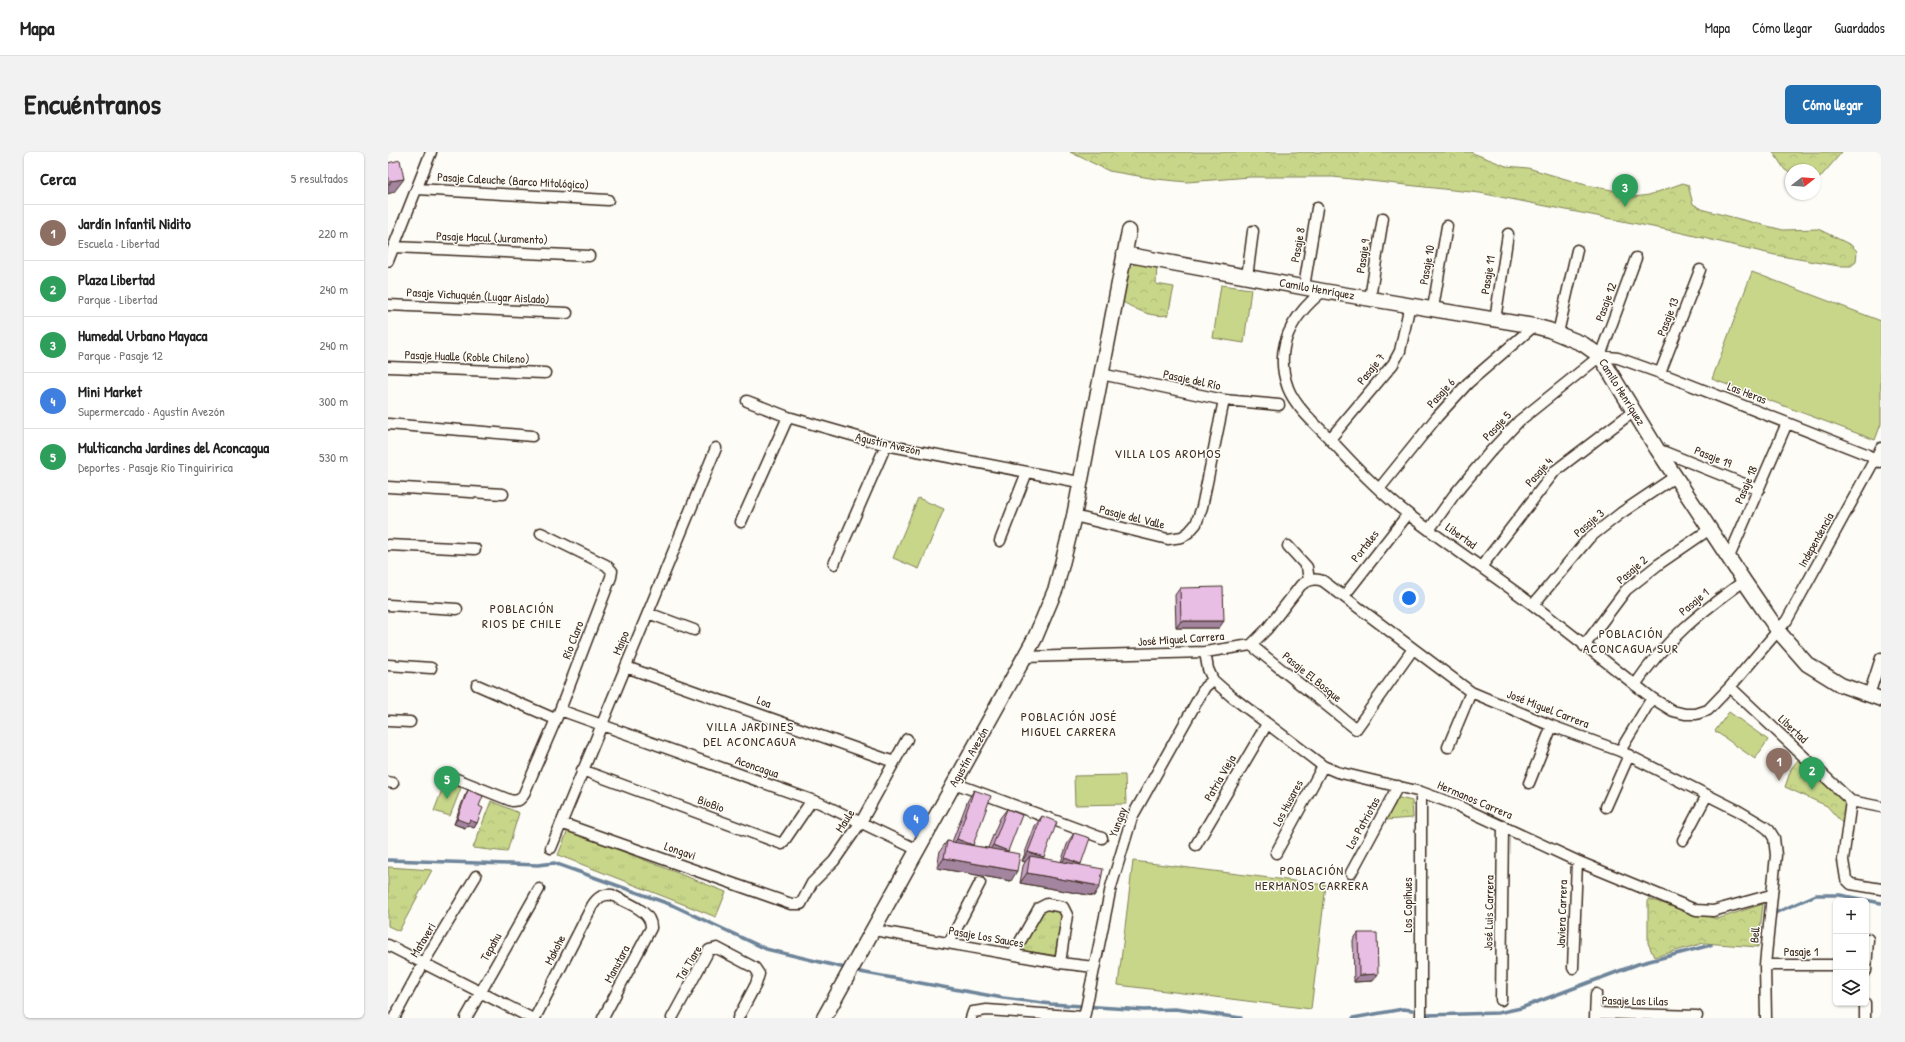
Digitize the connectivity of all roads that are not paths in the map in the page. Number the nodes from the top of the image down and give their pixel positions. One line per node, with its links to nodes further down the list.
1 (431, 152): 2 (street)
2 (417, 189): 3 (street, Pasaje Caleuche (Barco Mitológico)); 10 (street)
3 (608, 200)
4 (1317, 208): 18 (street, Pasaje 8)
5 (1383, 218): 20 (street, Pasaje 9)
6 (1447, 226): 23 (street, Pasaje 10)
7 (1129, 231): 12 (street, Agustín Avezón)
8 (1252, 231): 17 (street)
9 (1508, 234): 25 (street, Pasaje 11)
10 (394, 247): 13 (street, Pasaje Macul (Juramento)); 15 (street)
11 (1577, 250): 27 (street)
12 (1124, 254): 17 (street, Camilo Henríquez); 32 (street, Agustín Avezón)
13 (589, 256)
14 (1636, 258): 28 (street, Pasaje 12)
15 (388, 261)
16 (1700, 270): 31 (street, Pasaje 13)
17 (1247, 277): 18 (street, Camilo Henríquez)
18 (1304, 287): 19 (street, Camilo Henríquez)
19 (1323, 291): 20 (street, Camilo Henríquez); 41 (street, Libertad)
20 (1370, 298): 21 (street, Camilo Henríquez)
21 (1410, 304): 23 (street, Camilo Henríquez); 41 (street, Pasaje 7)
22 (388, 305): 24 (street, Pasaje Vichuquén (Lugar Aislado))
23 (1433, 308): 25 (street, Camilo Henríquez)
24 (568, 313)
25 (1495, 320): 26 (street, Camilo Henríquez)
26 (1534, 326): 27 (street, Camilo Henríquez); 51 (street, Pasaje 6)
27 (1558, 334): 28 (street, Camilo Henríquez)
28 (1600, 356): 31 (street, Las Heras); 36 (street, Camilo Henríquez); 58 (street, Pasaje 5)
29 (388, 367): 30 (street, Pasaje Hualle (Roble Chileno))
30 (545, 373)
31 (1660, 373): 38 (street, Las Heras)
32 (1101, 374): 33 (street, Pasaje del Río); 49 (street, Agustín Avezón)
33 (1224, 400): 35 (street, Pasaje del Río); 55 (street, Pasaje del Valle)
34 (747, 401): 37 (street, Agustín Avezón)
35 (1278, 405)
36 (1634, 412): 45 (street, Camilo Henríquez); 66 (street, Pasaje 4)
37 (788, 416): 42 (street, Agustín Avezón); 56 (street)
38 (1787, 423): 46 (street, Las Heras); 52 (street, Pasaje 18)
39 (388, 424): 40 (street)
40 (532, 436)
41 (1330, 439): 51 (street, Libertad)
42 (886, 445): 47 (street, Agustín Avezón); 65 (street)
43 (716, 448): 73 (street, Maipo)
44 (1881, 448): 46 (street, Independencia)
45 (1657, 449): 48 (street, Camilo Henríquez); 52 (street, Pasaje 19)
46 (1878, 461): 75 (street, Independencia)
47 (1027, 472): 49 (street, Agustín Avezón); 60 (street)
48 (1676, 476): 57 (street, Camilo Henríquez); 71 (street, Pasaje 3)
49 (1079, 482): 55 (street, Agustín Avezón)
50 (388, 487): 53 (street)
51 (1379, 488): 54 (street, Libertad)
52 (1759, 490): 64 (street, Pasaje 18)
53 (503, 494)
54 (1408, 514): 58 (street, Libertad); 69 (street, Portales)
55 (1074, 516): 80 (street, Agustín Avezón)
56 (741, 522)
57 (1710, 529): 64 (street, Camilo Henríquez); 77 (street, Pasaje 2)
58 (1429, 530): 66 (street, Libertad)
59 (542, 533): 92 (street, Río Claro)
60 (1000, 541)
61 (388, 545): 63 (street)
62 (1288, 546): 67 (street)
63 (475, 549)
64 (1729, 557): 68 (street, Camilo Henríquez)
65 (834, 564)
66 (1481, 567): 71 (street, Libertad)
67 (1309, 580): 69 (street, José Miguel Carrera); 76 (street)
68 (1744, 580): 75 (street, Camilo Henríquez); 87 (street, Pasaje 1)
69 (1344, 596): 78 (street, José Miguel Carrera)
70 (388, 605): 72 (street)
71 (1533, 605): 77 (street, Libertad)
72 (457, 608)
73 (648, 613): 74 (street); 83 (street, Maipo)
74 (694, 630)
75 (1779, 632): 88 (street, Libertad); 90 (street, Camilo Henríquez)
76 (1251, 645): 78 (street, Pasaje El Bosque); 79 (street, José Miguel Carrera)
77 (1584, 646): 87 (street, Libertad)
78 (1413, 649): 89 (street, José Miguel Carrera)
79 (1205, 652): 80 (street, José Miguel Carrera); 85 (street, Hermanos Carrera)
80 (1024, 657): 105 (street, Agustín Avezón)
81 (1881, 658): 90 (street)
82 (388, 665): 84 (street)
83 (626, 667): 96 (street, Maipo); 101 (street, Loa)
84 (431, 668)
85 (1213, 680): 95 (street, Hermanos Carrera); 141 (street, Yungay)
86 (477, 685): 92 (street, Aconcagua)
87 (1635, 685): 91 (street, Libertad)
88 (1730, 687): 91 (street, Libertad); 111 (street, Libertad)
89 (1471, 692): 97 (street, José Miguel Carrera); 99 (street)
90 (1875, 697)
91 (1652, 698): 100 (street)
92 (558, 714): 96 (street, Aconcagua); 104 (street, Río Claro)
93 (388, 721): 94 (street)
94 (410, 722)
95 (1267, 724): 102 (street, Hermanos Carrera); 119 (street, Patria Vieja)
96 (601, 726): 103 (street, Maipo); 110 (street, Aconcagua)
97 (1552, 726): 100 (street, José Miguel Carrera); 106 (street)
98 (907, 739): 101 (street, Maule)
99 (1448, 747)
100 (1624, 753): 109 (street, José Miguel Carrera); 112 (street)
101 (894, 762): 114 (street, Maule)
102 (1323, 766): 107 (street, Hermanos Carrera); 122 (street, Los Husares)
103 (582, 770): 110 (street, BioBio); 115 (street, Maipo)
104 (449, 776)
105 (954, 783): 117 (street); 121 (street, Agustín Avezón)
106 (1529, 783)
107 (1398, 786): 108 (street, Hermanos Carrera); 125 (street, Los Patriotas)
108 (1421, 792): 116 (street, Hermanos Carrera); 159 (street, Los Copihues)
109 (1707, 795): 118 (street); 123 (street, José Miguel Carrera)
110 (812, 800): 114 (street, Aconcagua)
111 (1851, 801): 113 (street); 129 (street)
112 (1606, 807)
113 (1881, 807)
114 (861, 822): 121 (street, Aconcagua); 132 (street, Maule)
115 (561, 823): 120 (street, Maipo); 132 (street, Longavi)
116 (1504, 826): 124 (street, Hermanos Carrera); 145 (street, José Luis Carrera)
117 (1102, 838)
118 (1682, 840)
119 (1196, 845)
120 (551, 848)
121 (918, 850): 133 (street, Agustín Avezón)
122 (1276, 853)
123 (1776, 855): 130 (street, Bell)
124 (1577, 861): 130 (street, Hermanos Carrera); 142 (street, Javiera Carrera)
125 (1350, 873)
126 (476, 876): 137 (street, Mataveri)
127 (980, 883): 134 (street)
128 (539, 889): 143 (street, Tepahu)
129 (1881, 889)
130 (1771, 895): 139 (street, Bell)
131 (602, 896): 154 (street, Makohe); 155 (street, Manutara)
132 (792, 904)
133 (874, 930): 134 (street, Pasaje Los Sauces); 158 (street, Agustín Avezón)
134 (949, 943): 136 (street, Pasaje Los Sauces)
135 (388, 945): 137 (street)
136 (1013, 954): 138 (street, Pasaje Los Sauces); 138 (street)
137 (424, 962): 143 (street); 151 (street, Mataveri)
138 (1060, 962): 141 (street, Pasaje Los Sauces)
139 (1765, 965): 140 (street, Pasaje 1); 160 (street, Bell)
140 (1833, 965)
141 (1094, 967): 150 (street, Yungay)
142 (1573, 968)
143 (481, 993): 152 (street, Tepahu); 153 (street)
144 (1596, 994): 148 (street)
145 (1501, 1000)
146 (1865, 1006): 161 (street)
147 (972, 1015): 150 (street)
148 (1595, 1016): 149 (street, Pasaje Las Lilas)
149 (1698, 1016)
150 (1084, 1017)
151 (394, 1018)
152 (466, 1018)
153 (531, 1018)
154 (535, 1018)
155 (603, 1018)
156 (672, 1018): 157 (street, Tai Tiare)
157 (738, 1018)
158 (824, 1018)
159 (1421, 1018)
160 (1766, 1018)
161 (1865, 1018)

